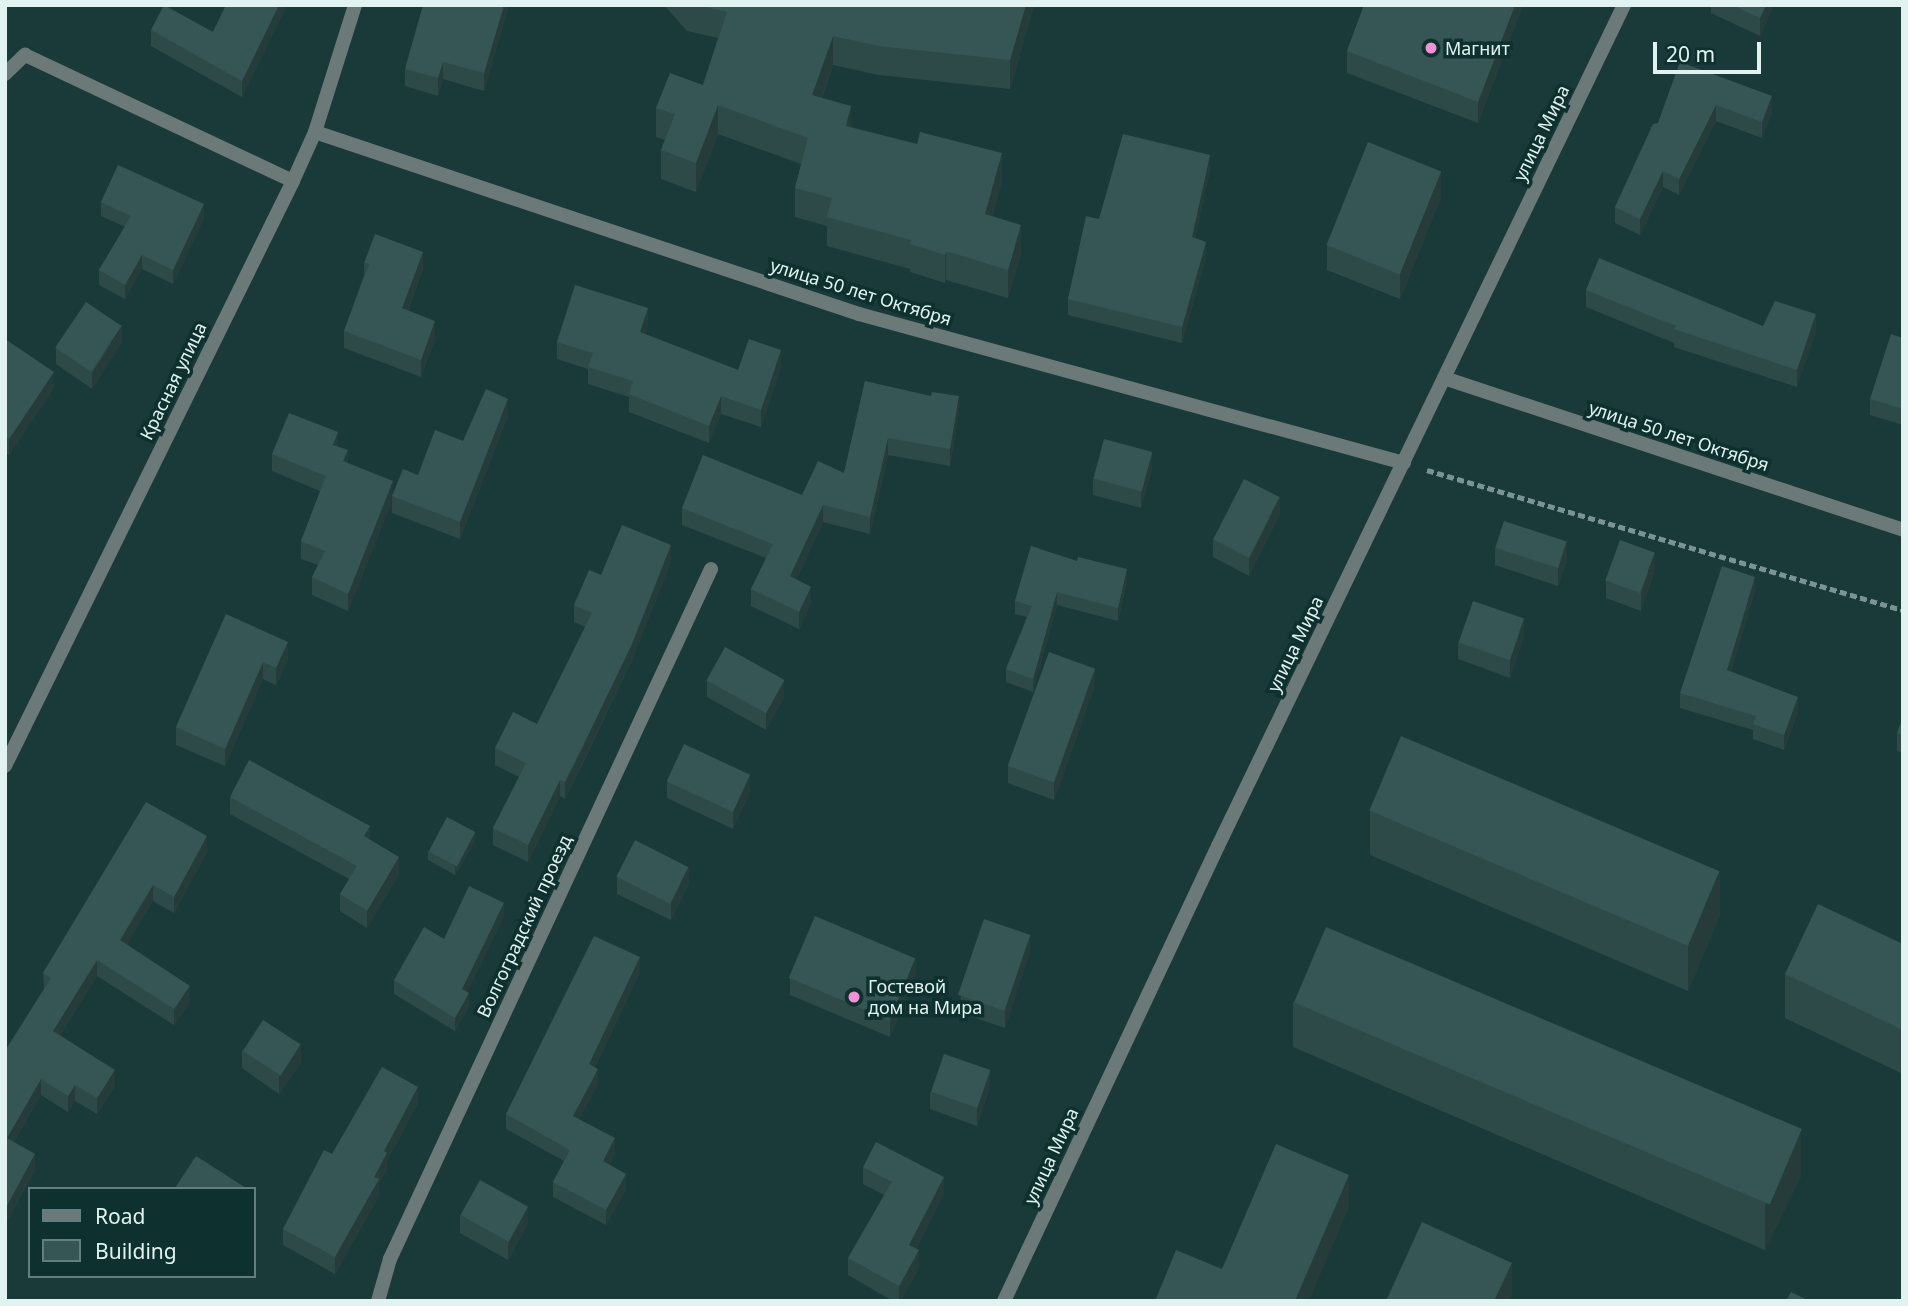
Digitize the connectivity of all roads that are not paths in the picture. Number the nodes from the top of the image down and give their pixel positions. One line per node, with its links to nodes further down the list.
1 (355, 5): 4 (street, Красная улица)
2 (1624, 5): 6 (street, улица Мира)
3 (5, 74): 5 (street)
4 (315, 132): 5 (street, Красная улица); 7 (street, улица 50 лет Октября)
5 (293, 181): 10 (street, Красная улица)
6 (1444, 379): 7 (street, улица Мира); 8 (street, улица 50 лет Октября)
7 (1404, 463): 12 (street, улица Мира)
8 (1903, 530)
9 (711, 569): 11 (street, Волгоградский проезд)
10 (5, 766)
11 (378, 1301)
12 (1004, 1301)

